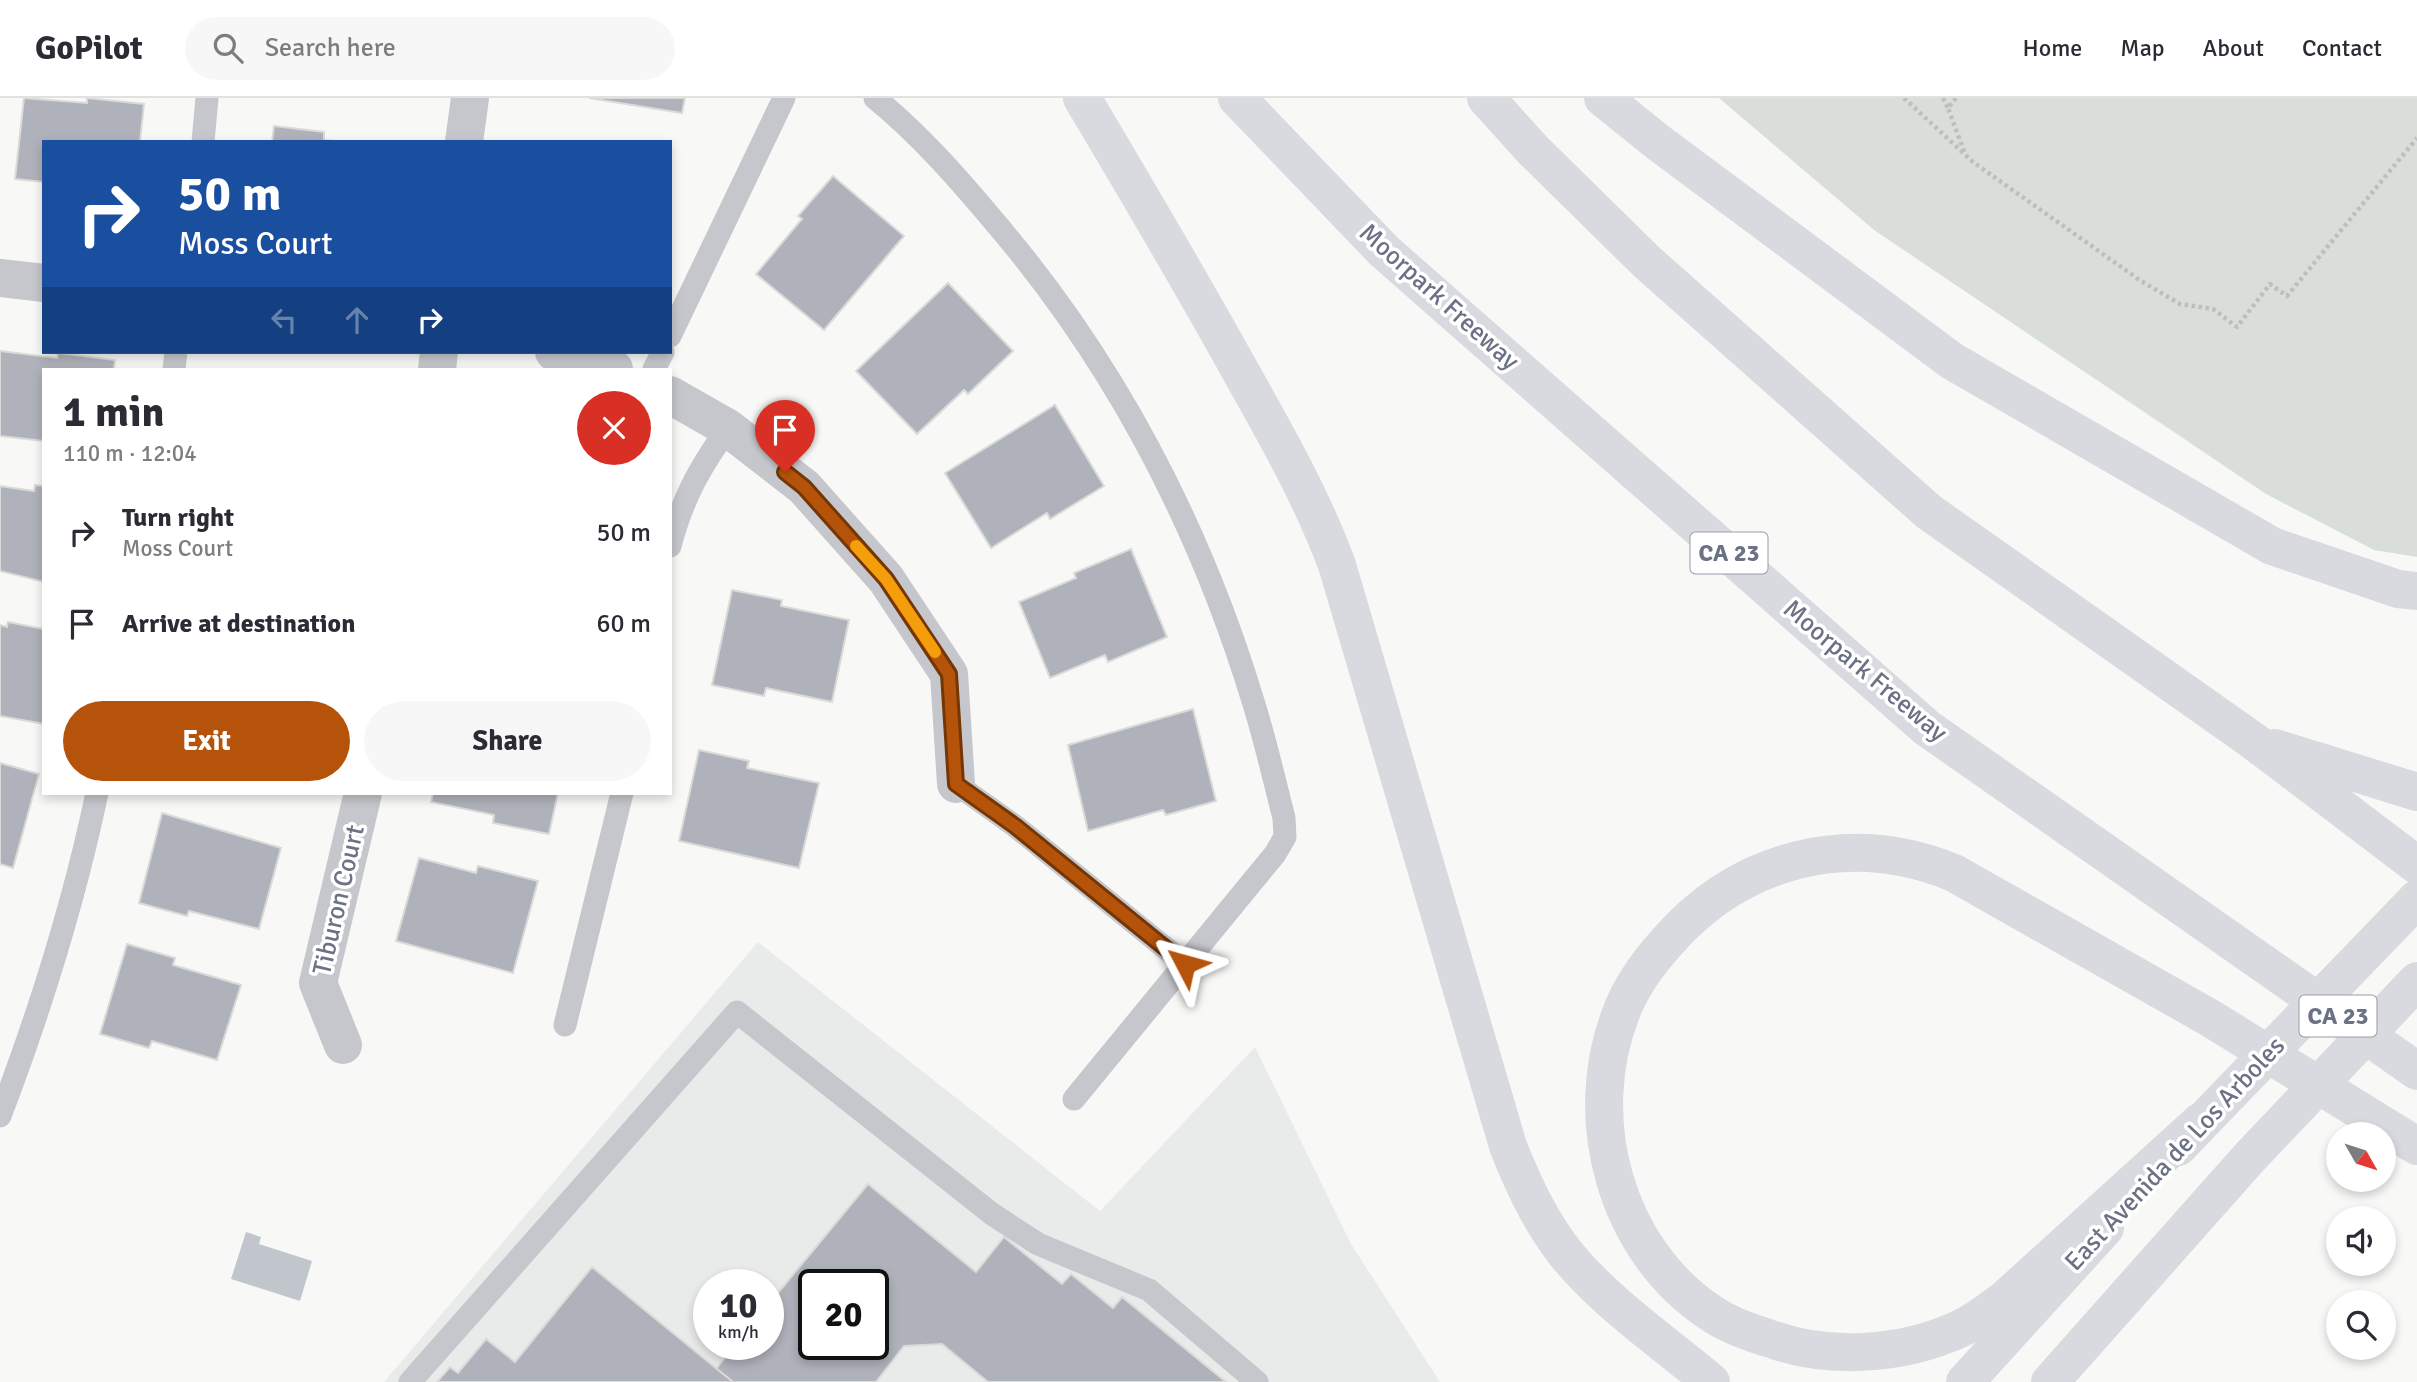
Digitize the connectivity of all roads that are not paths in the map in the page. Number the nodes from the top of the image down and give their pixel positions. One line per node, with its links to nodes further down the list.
1 (207, 98): 9 (lane)
2 (470, 98): 10 (street)
3 (784, 98): 13 (lane)
4 (875, 98): 28 (lane)
5 (1082, 98): 39 (main road)
6 (1237, 98): 32 (main road, Moorpark Freeway / CA 23)
7 (1486, 98): 20 (main road)
8 (1603, 98): 19 (main road)
9 (202, 140)
10 (464, 140)
11 (0, 278): 12 (street)
12 (42, 283)
13 (672, 333)
14 (561, 354): 15 (street)
15 (610, 368)
16 (672, 396): 17 (street)
17 (728, 428): 18 (lane); 21 (street)
18 (672, 538)
19 (2417, 591)
20 (2252, 740): 22 (main road); 26 (main road)
21 (956, 784): 28 (lane)
22 (2417, 792)
23 (97, 795): 34 (lane)
24 (363, 795): 31 (street, Tiburon Court)
25 (622, 795): 30 (lane)
26 (2417, 865)
27 (2417, 899): 35 (main road, East Avenida de Los Arboles)
28 (1185, 964): 33 (lane)
29 (2417, 981): 41 (main road)
30 (565, 1025)
31 (343, 1045)
32 (2417, 1072)
33 (1074, 1099)
34 (0, 1116)
35 (2200, 1122): 36 (main road); 40 (main road, East Avenida de Los Arboles)
36 (2409, 1142)
37 (410, 1382): 38 (lane)
38 (1257, 1382)
39 (1711, 1382)
40 (1965, 1382)
41 (2050, 1382)

